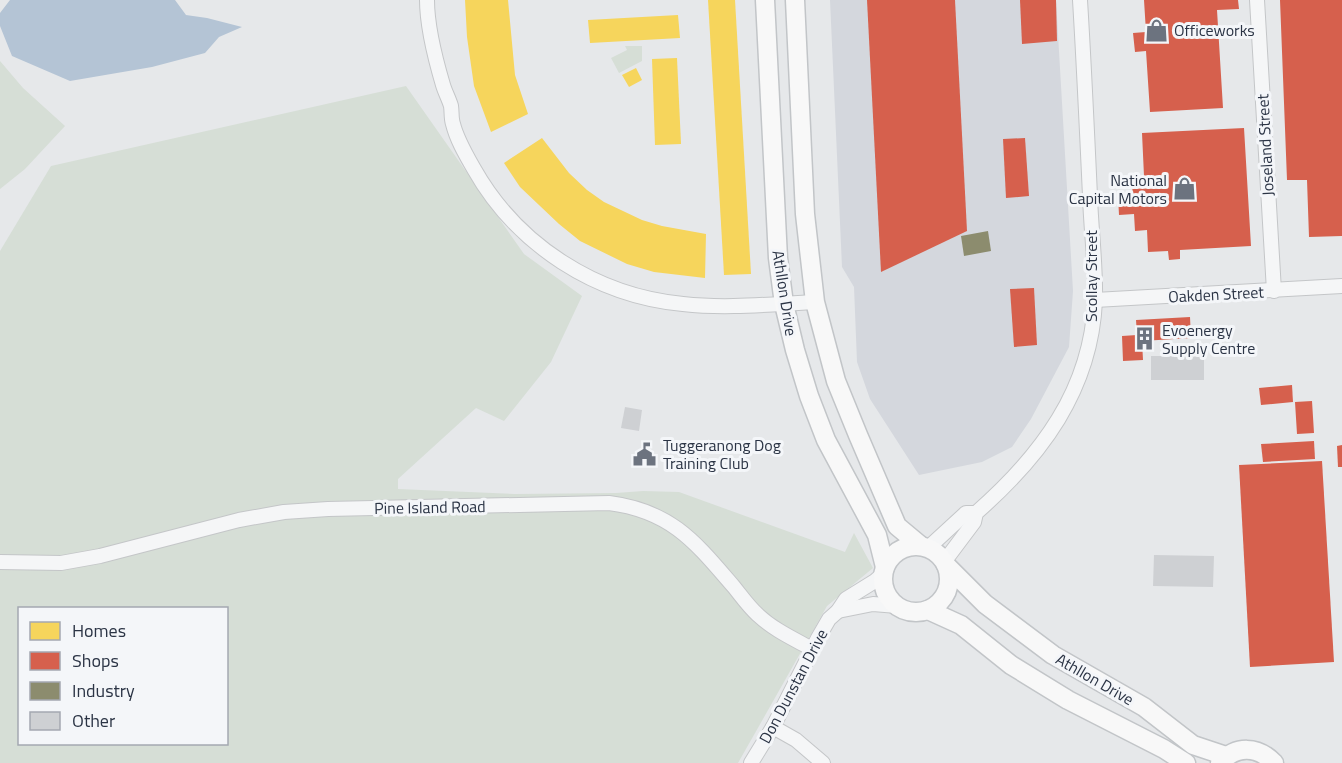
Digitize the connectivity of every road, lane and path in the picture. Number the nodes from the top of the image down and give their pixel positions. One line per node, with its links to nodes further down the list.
1 (427, 0): 10 (street)
2 (765, 0): 10 (main road, Athllon Drive)
3 (795, 0): 9 (main road, Athllon Drive)
4 (1080, 0): 8 (street, Scollay Street)
5 (1257, 0): 7 (street, Joseland Street)
6 (1340, 287): 7 (street, Oakden Street)
7 (1274, 291): 8 (street, Oakden Street)
8 (1095, 300): 11 (street, Scollay Street)
9 (815, 302): 10 (street); 12 (main road, Athllon Drive)
10 (784, 304): 15 (main road, Athllon Drive)
11 (976, 513): 12 (street, Scollay Street); 14 (street, Scollay Street)
12 (924, 547): 14 (main road); 15 (main road)
13 (0, 562): 19 (street, Pine Island Road)
14 (945, 563): 17 (main road); 21 (main road, Athllon Drive)
15 (885, 570): 16 (main road); 18 (street, Don Dunstan Drive)
16 (897, 606): 17 (main road); 18 (street, Don Dunstan Drive)
17 (928, 610): 25 (main road, Athllon Drive)
18 (838, 611): 19 (street, Don Dunstan Drive)
19 (812, 649): 20 (street, Don Dunstan Drive)
20 (773, 727): 23 (street, Don Dunstan Drive); 24 (street)
21 (1223, 760): 22 (main road)
22 (1275, 761)
23 (751, 763)
24 (823, 763)
25 (1186, 763)

